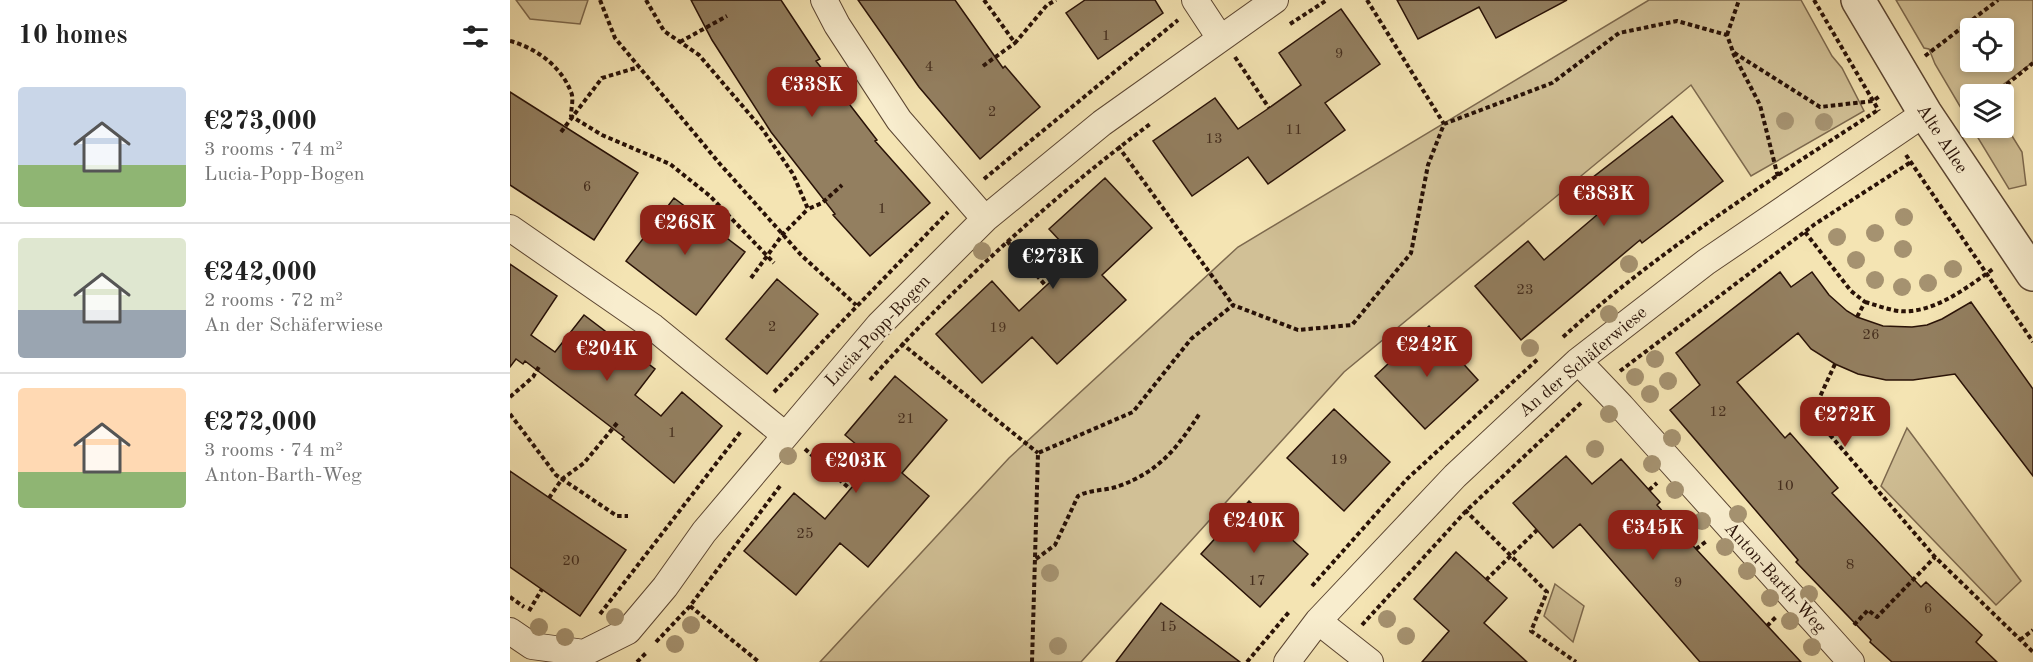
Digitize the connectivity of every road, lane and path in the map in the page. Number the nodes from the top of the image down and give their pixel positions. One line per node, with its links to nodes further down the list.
1 (600, 0): 28 (path)
2 (646, 0): 19 (path)
3 (824, 0): 42 (street)
4 (984, 0): 20 (path)
5 (1056, 0): 20 (path)
6 (1195, 0): 17 (street)
7 (1275, 0): 17 (street, Lucia-Popp-Bogen)
8 (1327, 0): 15 (path)
9 (1367, 0): 35 (path)
10 (1739, 0): 16 (path)
11 (1814, 0): 30 (path)
12 (1858, 0): 32 (street, Alte Allee)
13 (1998, 0): 23 (path)
14 (727, 16): 19 (path)
15 (1282, 30)
16 (1727, 35): 21 (path); 35 (path)
17 (1220, 38): 42 (street, Lucia-Popp-Bogen)
18 (510, 41): 33 (path)
19 (680, 42): 41 (path)
20 (1014, 43): 26 (path)
21 (1733, 52): 30 (path); 40 (path)
22 (1245, 53): 24 (path)
23 (1924, 56)
24 (1236, 59): 27 (path); 31 (path)
25 (2033, 63): 29 (path)
26 (983, 66)
27 (1227, 66)
28 (639, 67): 33 (path); 45 (path)
29 (2007, 84)
30 (1873, 101): 37 (path)
31 (1269, 108)
32 (1925, 113): 37 (street, An der Schäferwiese); 49 (street, Alte Allee)
33 (571, 116): 36 (path); 47 (path)
34 (1155, 120): 38 (path)
35 (1444, 124): 54 (path)
36 (561, 132)
37 (1892, 133): 40 (street, An der Schäferwiese); 50 (path)
38 (1119, 147): 46 (path); 54 (path)
39 (842, 185): 41 (path)
40 (1796, 198): 59 (street, An der Schäferwiese)
41 (808, 209): 45 (path)
42 (985, 219): 56 (street, Lucia-Popp-Bogen)
43 (510, 228): 67 (street)
44 (1805, 231): 53 (path)
45 (783, 234): 47 (path); 56 (path)
46 (1008, 242): 52 (path); 58 (path)
47 (766, 255): 48 (path); 51 (path)
48 (774, 263)
49 (2025, 263): 50 (path)
50 (1985, 274): 53 (path); 57 (path)
51 (751, 278)
52 (1046, 286)
53 (1865, 302): 55 (path)
54 (1233, 305): 70 (path)
55 (1857, 317)
56 (879, 325): 58 (path); 67 (street, Lucia-Popp-Bogen)
57 (2033, 342)
58 (902, 344): 62 (path); 70 (path)
59 (1578, 361): 75 (street, An der Schäferwiese); 104 (street, Anton-Barth-Weg)
60 (1836, 364): 84 (path)
61 (540, 365): 63 (path)
62 (863, 388)
63 (510, 397)
64 (1200, 413): 85 (path)
65 (510, 414): 73 (path)
66 (618, 423): 73 (path)
67 (785, 435): 95 (street, Lucia-Popp-Bogen)
68 (815, 442): 69 (path)
69 (807, 451): 71 (path); 76 (path)
70 (1038, 453): 85 (path)
71 (800, 460)
72 (786, 478): 88 (path)
73 (562, 479): 78 (path); 79 (path)
74 (1654, 486): 77 (path)
75 (1443, 488): 83 (path); 91 (street, An der Schäferwiese)
76 (850, 489)
77 (1649, 490)
78 (549, 498)
79 (628, 516)
80 (1537, 530): 83 (path)
81 (1702, 545): 82 (path)
82 (1696, 549)
83 (1510, 555): 86 (path); 103 (path)
84 (1935, 557): 93 (path); 96 (path)
85 (1035, 560): 100 (path)
86 (1486, 580)
87 (542, 589): 89 (path)
88 (690, 606): 98 (path); 99 (path)
89 (529, 611)
90 (1773, 620): 92 (path)
91 (1318, 621): 101 (street, An der Schäferwiese); 102 (street)
92 (1767, 626)
93 (1851, 628)
94 (2033, 630): 96 (path)
95 (510, 631)
96 (2020, 640): 97 (path)
97 (2033, 652)
98 (637, 662)
99 (759, 662)
100 (1032, 662)
101 (1287, 662)
102 (1370, 662)
103 (1576, 662)
104 (1851, 662)

